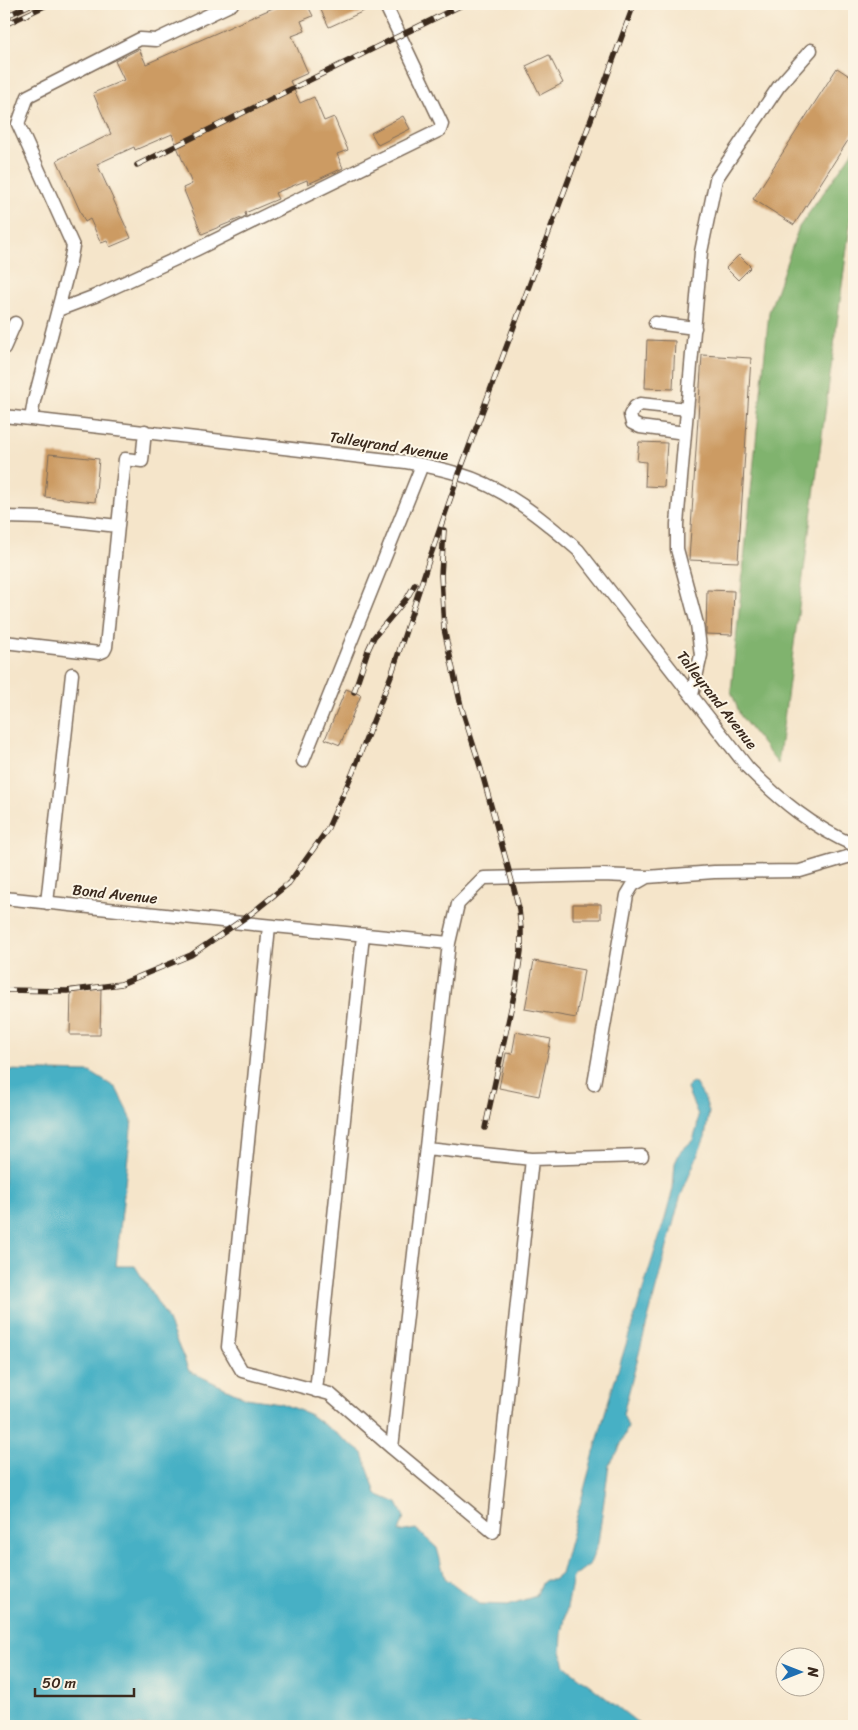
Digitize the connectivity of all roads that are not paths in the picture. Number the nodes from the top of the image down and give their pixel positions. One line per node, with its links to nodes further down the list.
1 (232, 4): 4 (street)
2 (385, 4): 4 (street)
3 (811, 50): 7 (street)
4 (58, 310): 11 (street)
5 (655, 322): 7 (street)
6 (16, 323): 8 (street)
7 (695, 328): 9 (street)
8 (4, 348)
9 (687, 409): 13 (street); 13 (street)
10 (4, 416): 11 (street, Talleyrand Avenue)
11 (31, 419): 12 (street, Talleyrand Avenue)
12 (145, 431): 14 (street, Talleyrand Avenue); 16 (street)
13 (685, 433): 19 (street)
14 (422, 465): 19 (street, Talleyrand Avenue); 20 (street)
15 (4, 516): 16 (street)
16 (118, 526): 17 (street)
17 (4, 642)
18 (72, 674): 25 (street)
19 (692, 695): 21 (street, Talleyrand Avenue)
20 (303, 761)
21 (854, 845)
22 (854, 855): 23 (street)
23 (647, 877): 28 (street); 29 (street)
24 (4, 898): 25 (street, Bond Avenue)
25 (47, 903): 26 (street, Bond Avenue)
26 (269, 926): 27 (street, Bond Avenue); 33 (street)
27 (363, 935): 28 (street, Bond Avenue); 33 (street)
28 (449, 943): 30 (street)
29 (594, 1084)
30 (426, 1148): 32 (street); 34 (street)
31 (642, 1156): 32 (street)
32 (532, 1158): 34 (street)
33 (316, 1391): 34 (street)
34 (392, 1448)

